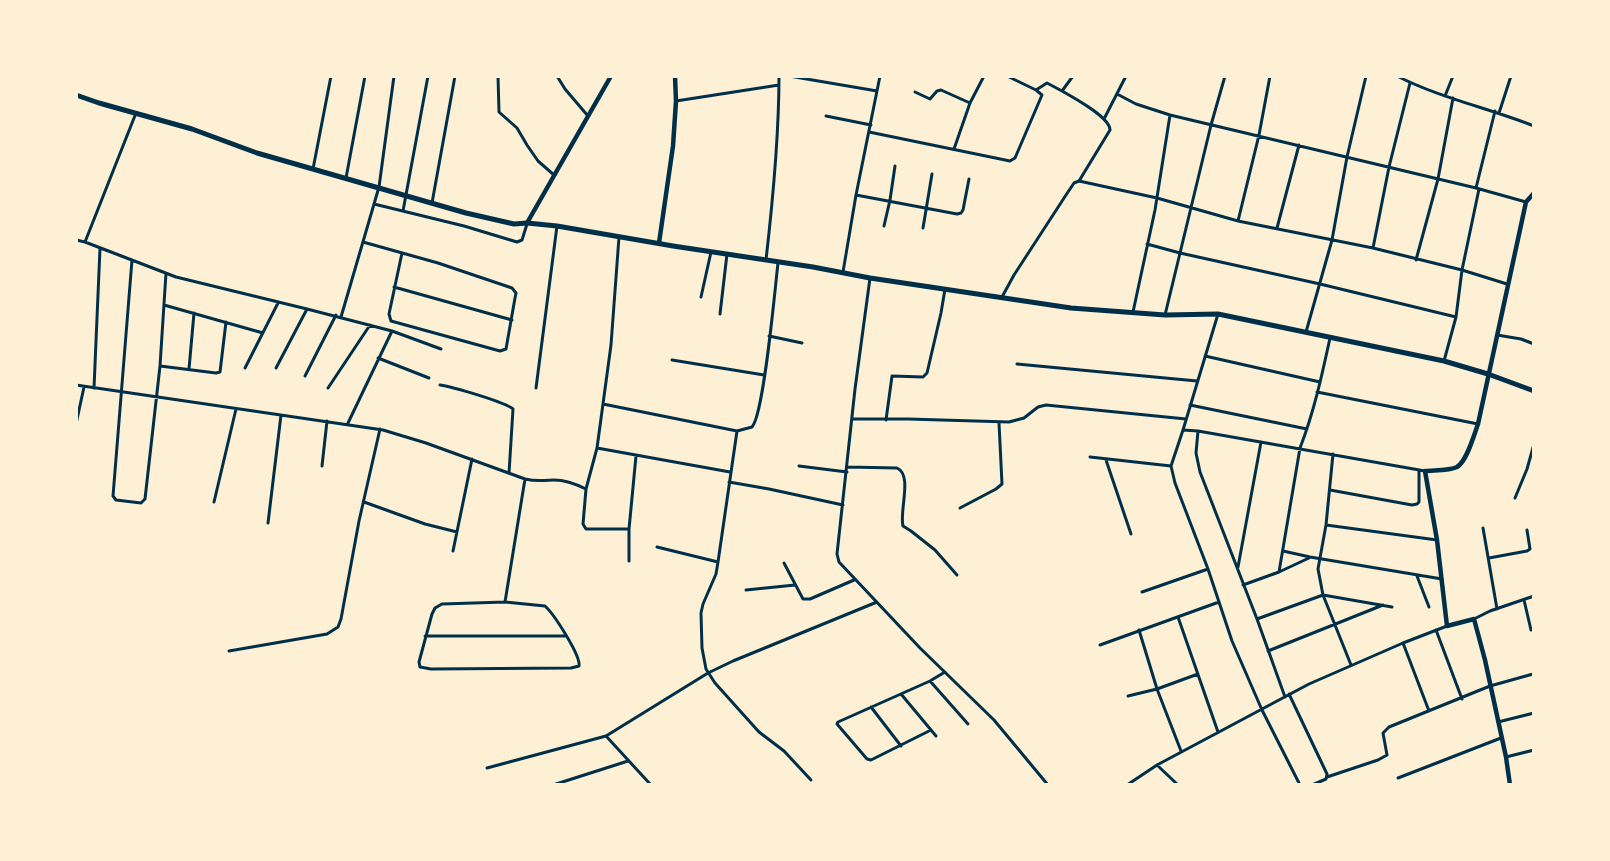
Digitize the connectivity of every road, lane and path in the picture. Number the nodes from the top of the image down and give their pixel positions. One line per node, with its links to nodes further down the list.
1 (331, 76): 52 (street)
2 (365, 76): 55 (street)
3 (394, 76): 59 (street)
4 (428, 76): 62 (street)
5 (455, 76): 67 (street)
6 (498, 76): 54 (street)
7 (557, 76): 40 (street)
8 (611, 76): 40 (street)
9 (675, 76): 33 (street)
10 (779, 76): 24 (street)
11 (789, 76): 26 (street)
12 (880, 76): 26 (street)
13 (984, 76): 34 (street)
14 (1007, 76): 25 (street)
15 (1073, 76): 27 (street)
16 (1126, 76): 29 (street)
17 (1224, 76): 43 (street)
18 (1270, 76): 46 (street)
19 (1366, 76): 49 (street)
20 (1397, 76): 23 (street)
21 (1453, 76): 31 (street)
22 (1511, 76): 37 (street)
23 (1410, 83): 31 (street); 51 (street)
24 (779, 85): 33 (street); 92 (street)
25 (1036, 90): 27 (street); 48 (street)
26 (877, 91): 42 (street)
27 (1062, 91): 41 (street)
28 (915, 92): 34 (street)
29 (1117, 94): 38 (street); 41 (street)
30 (76, 95): 36 (main road)
31 (1445, 96): 32 (street)
32 (1453, 98): 35 (street); 57 (street)
33 (676, 101): 83 (street)
34 (970, 103): 48 (street)
35 (1495, 111): 37 (street); 60 (street)
36 (136, 113): 52 (main road); 81 (street)
37 (1500, 113): 44 (street)
38 (1170, 115): 43 (street); 64 (street)
39 (826, 116): 42 (street)
40 (589, 117): 54 (street)
41 (1104, 119): 58 (street)
42 (871, 125): 45 (street)
43 (1211, 125): 46 (street); 70 (street)
44 (1534, 126)
45 (870, 132): 48 (street); 63 (street)
46 (1259, 135): 47 (street); 72 (street)
47 (1299, 145): 49 (street); 77 (street)
48 (954, 149)
49 (1347, 156): 51 (street); 80 (street)
50 (895, 166): 65 (street)
51 (1389, 167): 57 (street); 86 (street)
52 (313, 168): 55 (main road)
53 (932, 174): 69 (street)
54 (554, 175): 73 (street)
55 (346, 178): 59 (main road)
56 (969, 179): 69 (street)
57 (1438, 179): 60 (street); 93 (street)
58 (1079, 181): 64 (street); 104 (street)
59 (379, 187): 62 (main road); 68 (street)
60 (1478, 188): 66 (street); 95 (street)
61 (1534, 193): 66 (street)
62 (407, 195): 67 (main road); 71 (street)
63 (856, 195): 65 (street); 96 (street)
64 (1156, 198): 70 (street); 84 (street)
65 (890, 200): 69 (street); 75 (street)
66 (1526, 202): 100 (street)
67 (432, 203): 73 (main road)
68 (374, 204): 71 (street); 82 (street)
69 (926, 208): 76 (street)
70 (1191, 208): 72 (street); 89 (street)
71 (403, 211): 73 (street)
72 (1238, 221): 77 (street)
73 (527, 223): 74 (main road)
74 (557, 226): 78 (main road); 148 (street)
75 (884, 226)
76 (923, 228)
77 (1277, 228): 80 (street)
78 (619, 236): 83 (main road); 153 (street)
79 (76, 240): 81 (street)
80 (1332, 240): 86 (street); 99 (street)
81 (85, 242): 85 (street)
82 (363, 242): 88 (street); 114 (street)
83 (659, 243): 87 (main road)
84 (1147, 244): 89 (street); 108 (street)
85 (100, 248): 91 (street); 146 (street)
86 (1373, 248): 93 (street)
87 (711, 252): 90 (main road); 103 (street)
88 (402, 253): 101 (street); 116 (street)
89 (1180, 253): 99 (street); 113 (street)
90 (727, 254): 92 (main road); 110 (street)
91 (132, 260): 97 (street); 151 (street)
92 (766, 260): 94 (main road)
93 (1416, 260): 95 (street)
94 (778, 262): 96 (main road); 123 (street)
95 (1462, 270): 100 (street); 115 (street)
96 (843, 272): 98 (main road)
97 (166, 273): 105 (street); 106 (street)
98 (870, 278): 102 (main road); 157 (street)
99 (1320, 284): 115 (street); 120 (street)
100 (1507, 284): 122 (street)
101 (394, 287): 116 (street); 116 (street)
102 (945, 288): 104 (main road); 159 (street)
103 (701, 297)
104 (1002, 297): 108 (main road)
105 (278, 303): 107 (street); 121 (street)
106 (164, 305): 109 (street); 133 (street)
107 (307, 309): 112 (street); 135 (street)
108 (1133, 312): 113 (main road)
109 (194, 313): 117 (street); 136 (street)
110 (720, 314)
111 (1218, 314): 113 (main road); 120 (main road); 128 (street)
112 (336, 315): 114 (street); 139 (street)
113 (1165, 315)
114 (341, 317): 118 (street)
115 (1456, 317): 131 (street)
116 (512, 320)
117 (226, 322): 121 (street); 136 (street)
118 (370, 325): 119 (street); 147 (street)
119 (392, 331): 127 (street); 129 (street)
120 (1306, 332): 124 (main road)
121 (262, 333): 134 (street)
122 (1497, 335): 126 (street); 137 (street)
123 (770, 336): 125 (street); 138 (street)
124 (1330, 337): 131 (main road); 142 (street)
125 (802, 343)
126 (1534, 344)
127 (441, 349)
128 (1205, 356): 141 (street); 142 (street)
129 (378, 358): 140 (street); 163 (street)
130 (672, 360): 138 (street)
131 (1444, 361): 137 (main road)
132 (1017, 364): 141 (street)
133 (160, 366): 136 (street); 152 (street)
134 (244, 368)
135 (276, 368)
136 (189, 369)
137 (1488, 374): 149 (main road); 164 (street)
138 (764, 375): 168 (street)
139 (305, 376)
140 (429, 378)
141 (1197, 381): 154 (street)
142 (1320, 382): 150 (street)
143 (440, 385): 186 (street)
144 (76, 386): 145 (street)
145 (84, 387): 146 (street); 162 (street)
146 (94, 388): 151 (street)
147 (328, 388)
148 (536, 388)
149 (1534, 391)
150 (1317, 392): 164 (street); 166 (street)
151 (122, 393): 152 (street); 152 (street)
152 (156, 398): 155 (street)
153 (603, 404): 168 (street); 172 (street)
154 (1190, 405): 158 (street); 166 (street)
155 (236, 409): 156 (street); 192 (street)
156 (281, 415): 160 (street); 196 (street)
157 (852, 419): 159 (street); 182 (street)
158 (1186, 419): 161 (street); 167 (street)
159 (886, 420): 161 (street)
160 (328, 421): 163 (street); 179 (street)
161 (999, 423): 195 (street)
162 (76, 424)
163 (348, 424): 165 (street)
164 (1478, 424): 184 (street)
165 (380, 429): 177 (street); 193 (street)
166 (1307, 429): 173 (street)
167 (1183, 430): 169 (street); 181 (street)
168 (737, 431): 185 (street)
169 (1198, 431): 170 (street); 213 (street)
170 (1261, 442): 173 (street); 213 (street)
171 (1534, 444): 191 (street)
172 (596, 448): 175 (street); 189 (street)
173 (1300, 448): 174 (street); 206 (street)
174 (1333, 454): 183 (street); 190 (street)
175 (636, 456): 185 (street); 199 (street)
176 (1090, 457): 178 (street)
177 (472, 459): 186 (street); 201 (street)
178 (1106, 460): 181 (street); 202 (street)
179 (322, 466)
180 (799, 466): 182 (street)
181 (1171, 466): 214 (street)
182 (847, 470): 194 (street); 216 (street)
183 (1419, 470): 184 (street); 190 (street)
184 (1425, 471): 203 (street)
185 (730, 472): 188 (street)
186 (509, 473): 187 (street)
187 (525, 479): 189 (street); 227 (street)
188 (729, 482): 194 (street); 211 (street)
189 (586, 489): 199 (street)
190 (1330, 490): 197 (street)
191 (1515, 498)
192 (214, 502)
193 (364, 502): 201 (street); 246 (street)
194 (843, 505): 219 (street)
195 (960, 508)
196 (268, 523)
197 (1326, 525): 203 (street); 208 (street)
198 (1483, 528): 209 (street)
199 (629, 529): 210 (street)
200 (1527, 530): 209 (street)
201 (457, 532): 205 (street)
202 (1131, 534)
203 (1438, 540): 218 (street)
204 (657, 547): 211 (street)
205 (453, 551)
206 (1282, 551): 207 (street); 215 (street)
207 (1310, 557): 208 (street); 215 (street)
208 (1320, 558): 217 (street); 224 (street)
209 (1489, 558): 233 (street)
210 (629, 561)
211 (718, 562): 250 (street)
212 (784, 563): 220 (street)
213 (1237, 568): 221 (street)
214 (1208, 569): 223 (street); 229 (street)
215 (1279, 572): 221 (street)
216 (957, 574)
217 (1417, 576): 218 (street); 232 (street)
218 (1443, 579): 238 (street)
219 (854, 580): 220 (street); 228 (street)
220 (795, 585): 222 (street)
221 (1243, 585): 235 (street)
222 (746, 590)
223 (1142, 592)
224 (1324, 594): 230 (street); 235 (street); 237 (street)
225 (1534, 596): 226 (street)
226 (1524, 600): 233 (street); 239 (street)
227 (505, 602): 242 (street); 243 (street)
228 (878, 602): 249 (street); 250 (street)
229 (1219, 602): 234 (street); 262 (street)
230 (1384, 605): 231 (street); 237 (street)
231 (1392, 607)
232 (1429, 607)
233 (1497, 609): 236 (street)
234 (1178, 617): 240 (street); 251 (street)
235 (1257, 619): 247 (street)
236 (1474, 619): 238 (street); 254 (street)
237 (1336, 625): 247 (street); 248 (street)
238 (1447, 626): 241 (street)
239 (1534, 629)
240 (1139, 630): 245 (street); 255 (street)
241 (1436, 630): 244 (street); 260 (street)
242 (425, 636): 243 (street); 243 (street)
243 (566, 636)
244 (1403, 643): 248 (street); 263 (street)
245 (1100, 645)
246 (229, 651)
247 (1268, 651): 259 (street)
248 (1350, 665): 257 (street)
249 (945, 672): 253 (street); 284 (street)
250 (708, 673): 269 (street); 281 (street)
251 (1198, 674): 255 (street); 268 (street)
252 (1533, 674): 254 (street)
253 (930, 680): 256 (street); 266 (street)
254 (1490, 686): 260 (street); 265 (street)
255 (1157, 689): 258 (street); 274 (street)
256 (901, 694): 261 (street); 267 (street)
257 (1289, 694): 259 (street); 279 (street)
258 (1128, 696)
259 (1285, 697): 262 (street)
260 (1462, 698): 263 (street)
261 (871, 707): 272 (street); 272 (street)
262 (1262, 710): 268 (street); 287 (street)
263 (1430, 711): 279 (street)
264 (1534, 713): 265 (street)
265 (1498, 722): 271 (street)
266 (968, 724)
267 (931, 730): 270 (street); 272 (street)
268 (1218, 732): 274 (street)
269 (606, 736): 276 (street); 278 (street)
270 (936, 736)
271 (1501, 738): 275 (street); 280 (street)
272 (901, 746)
273 (1534, 750): 275 (street)
274 (1181, 751): 277 (street)
275 (1506, 757): 289 (street)
276 (628, 760): 282 (street); 283 (street)
277 (1156, 765): 285 (street); 286 (street)
278 (487, 768)
279 (1327, 777): 288 (street)
280 (1398, 778)
281 (811, 780)
282 (553, 785)
283 (651, 785)
284 (1048, 785)
285 (1127, 785)
286 (1178, 785)
287 (1300, 785)
288 (1312, 785)
289 (1510, 785)

